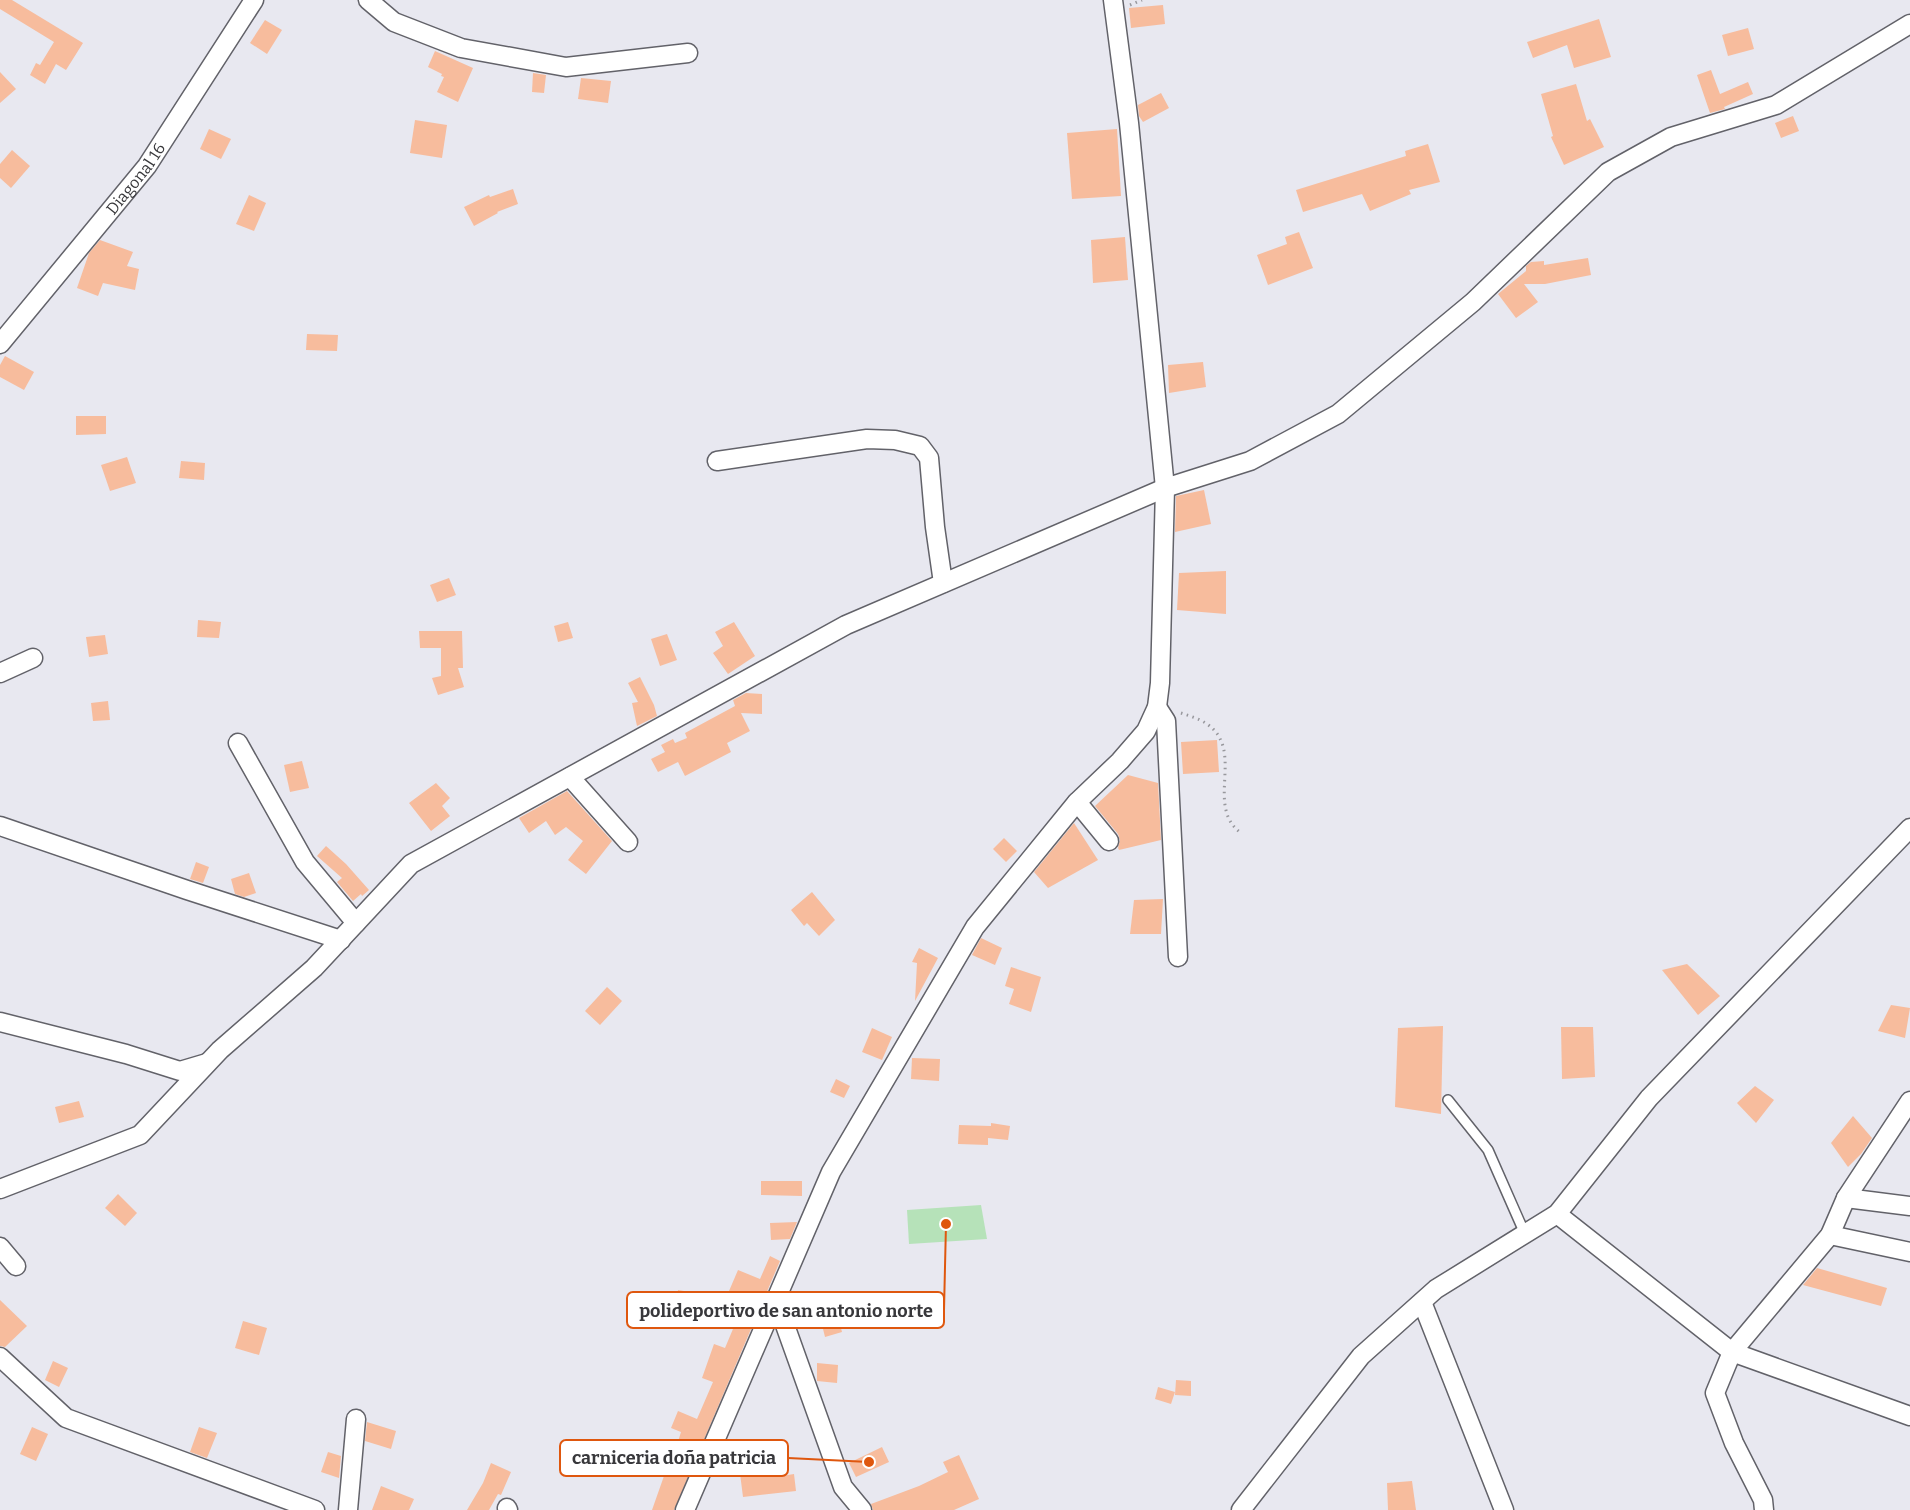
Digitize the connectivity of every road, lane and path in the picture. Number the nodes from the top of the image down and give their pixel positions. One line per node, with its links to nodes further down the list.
1 (254, 0): 6 (street, Diagonal 16)
2 (368, 0): 5 (street)
3 (1113, 0): 8 (street)
4 (1910, 24): 8 (street)
5 (688, 53)
6 (0, 344)
7 (717, 461): 9 (street)
8 (1165, 488): 9 (street); 12 (street)
9 (944, 583): 14 (street)
10 (33, 658): 11 (street)
11 (0, 673)
12 (1157, 706): 15 (street); 18 (path); 23 (street)
13 (238, 743): 21 (street)
14 (570, 777): 20 (street); 21 (street)
15 (1077, 802): 19 (street); 37 (street)
16 (0, 826): 22 (street)
17 (1910, 828): 31 (street)
18 (1241, 833)
19 (1108, 840)
20 (628, 842)
21 (356, 923): 22 (street)
22 (340, 940): 25 (street)
23 (1178, 957)
24 (0, 1022): 25 (street)
25 (208, 1063): 28 (street)
26 (1448, 1100): 32 (lane)
27 (1910, 1101): 29 (street)
28 (0, 1190)
29 (1846, 1198): 30 (street); 33 (street)
30 (1910, 1206)
31 (1557, 1214): 32 (street); 39 (street)
32 (1525, 1234): 38 (street)
33 (1830, 1235): 35 (street); 39 (street)
34 (0, 1247): 36 (street)
35 (1910, 1252)
36 (16, 1266)
37 (776, 1300): 45 (street); 46 (street)
38 (1422, 1302): 47 (street); 48 (street)
39 (1732, 1352): 41 (street); 49 (street)
40 (0, 1357): 43 (street)
41 (1910, 1416)
42 (356, 1419): 44 (street)
43 (315, 1510)
44 (348, 1510)
45 (685, 1510)
46 (862, 1510)
47 (1241, 1510)
48 (1504, 1510)
49 (1764, 1510)

